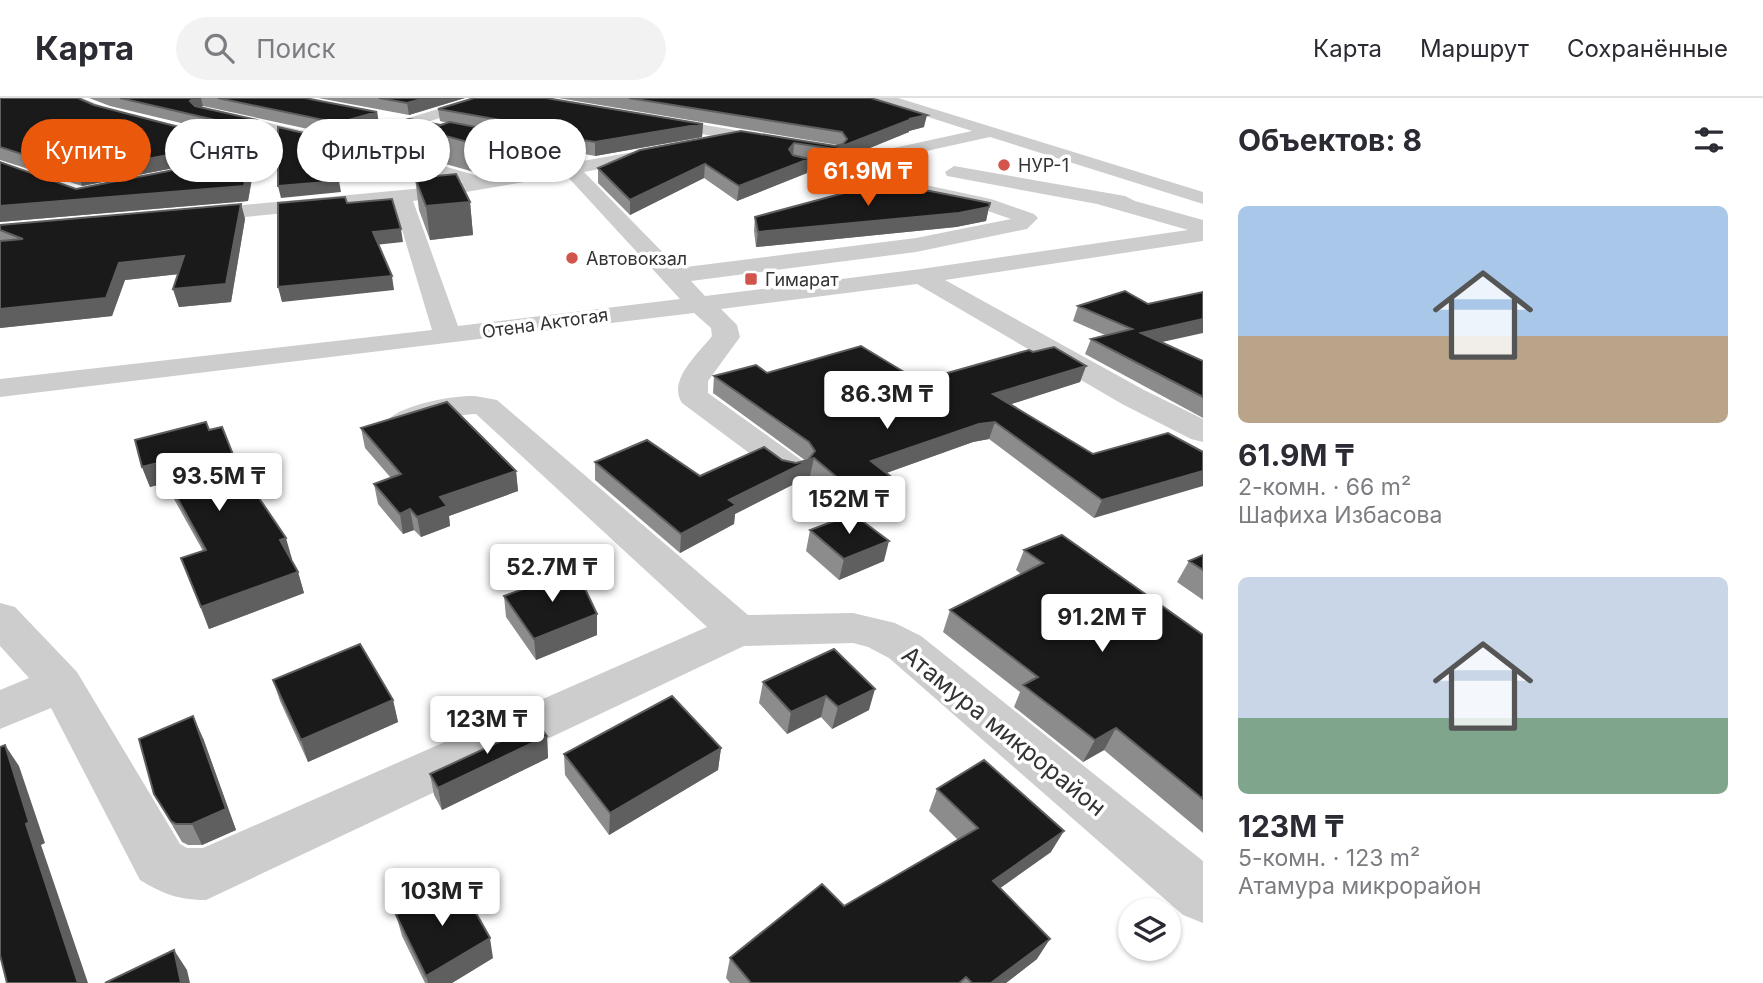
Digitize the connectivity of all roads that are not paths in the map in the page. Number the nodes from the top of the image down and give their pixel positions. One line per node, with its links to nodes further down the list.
1 (69, 98): 11 (street)
2 (489, 98): 10 (street)
3 (883, 98): 12 (street)
4 (257, 108): 7 (street)
5 (197, 112): 7 (street)
6 (370, 115): 9 (street)
7 (222, 117): 13 (street)
8 (635, 118): 14 (street)
9 (390, 119)
10 (422, 119)
11 (165, 128)
12 (990, 132): 17 (street); 21 (street)
13 (297, 134)
14 (738, 136): 19 (street); 20 (street)
15 (464, 138): 16 (street)
16 (452, 142): 18 (street); 28 (street)
17 (1024, 142): 24 (street); 29 (street)
18 (464, 144)
19 (701, 145): 22 (street); 23 (street)
20 (820, 149)
21 (866, 157): 22 (street); 24 (street)
22 (787, 161): 41 (street)
23 (586, 166)
24 (924, 167): 31 (street)
25 (359, 182): 33 (street)
26 (495, 182): 28 (street)
27 (584, 182): 41 (street)
28 (489, 183): 30 (street)
29 (1176, 190): 32 (street); 34 (street)
30 (402, 197): 33 (street); 44 (street)
31 (1100, 198): 35 (street); 37 (street)
32 (1203, 198)
33 (373, 200): 36 (street)
34 (1203, 204)
35 (1203, 216)
36 (166, 218)
37 (1203, 227)
38 (1203, 234): 39 (street, Отена Актогая)
39 (1089, 253): 40 (street, Отена Актогая); 42 (street, Отена Актогая)
40 (1203, 254)
41 (674, 276): 43 (street)
42 (921, 276): 43 (street, Отена Актогая); 48 (street)
43 (697, 302): 44 (street, Отена Актогая); 50 (street)
44 (448, 336): 45 (street, Отена Актогая)
45 (33, 383): 46 (street, Отена Актогая); 47 (street)
46 (0, 388)
47 (0, 410)
48 (1203, 432)
49 (367, 433): 52 (street)
50 (792, 469)
51 (0, 618): 53 (street, Атамура микрорайон)
52 (738, 631): 53 (street, Атамура микрорайон); 55 (street, Атамура микрорайон)
53 (61, 684): 54 (street)
54 (0, 710)
55 (1203, 896)

